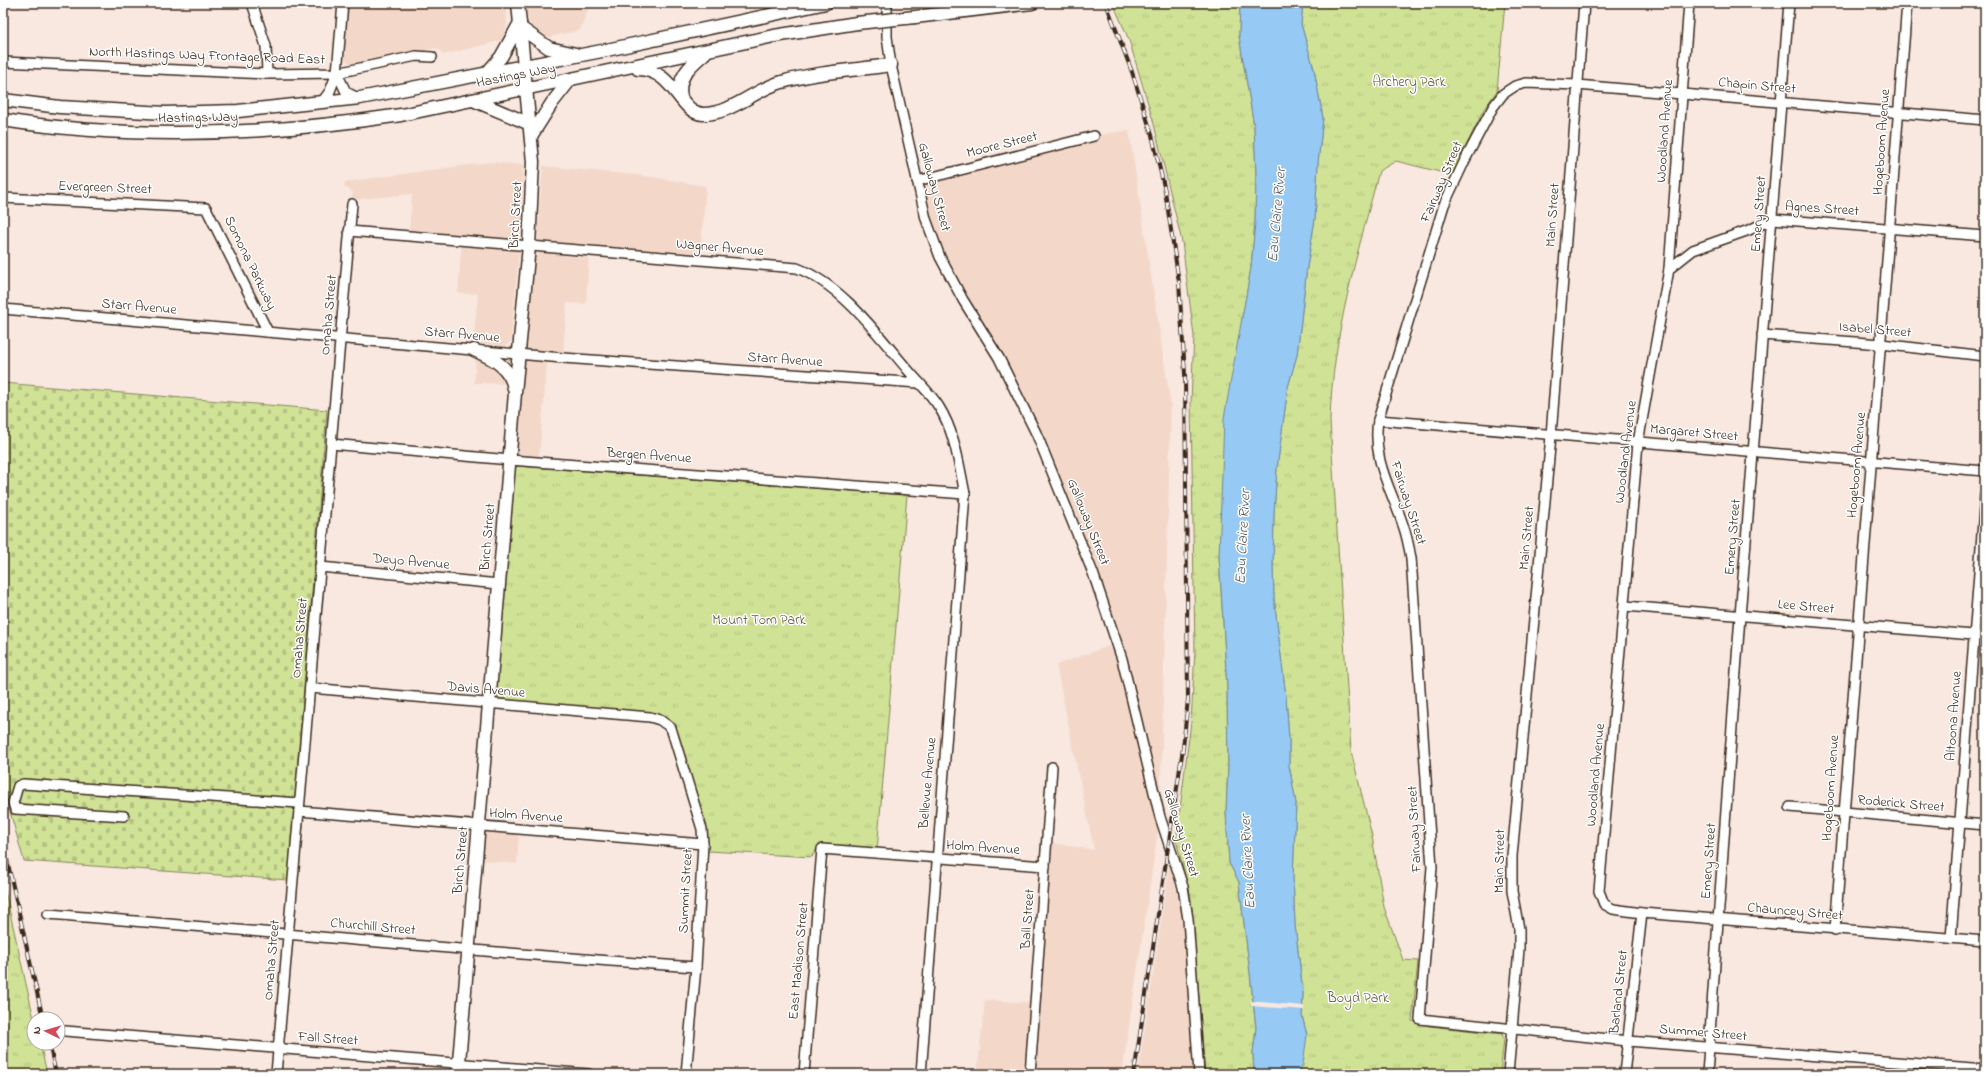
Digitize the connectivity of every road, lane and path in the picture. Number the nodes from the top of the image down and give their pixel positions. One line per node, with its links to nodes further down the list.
1 (252, 3): 21 (street)
2 (344, 3): 19 (street)
3 (518, 3): 11 (main road, Birch Street)
4 (826, 3): 13 (main road, Hastings Way)
5 (887, 3): 16 (street, Galloway Street)
6 (1032, 3): 12 (main road, Hastings Way, bridge)
7 (1584, 3): 24 (street, Main Street)
8 (1689, 3): 26 (street, Woodland Avenue)
9 (1789, 3): 32 (street, Emery Street)
10 (1907, 3): 33 (street, Hogeboom Avenue)
11 (520, 26): 13 (main road); 17 (main road, Birch Street); 20 (main road)
12 (707, 52): 18 (main road, Hastings Way); 28 (main road)
13 (581, 55): 17 (main road, Hastings Way)
14 (432, 57): 19 (street, North Hastings Way Frontage Road East)
15 (3, 62): 21 (street, North Hastings Way Frontage Road East)
16 (891, 65): 28 (main road); 38 (street, Galloway Street)
17 (524, 66): 20 (main road, Hastings Way); 25 (main road, Birch Street)
18 (627, 68): 22 (main road, Hastings Way); 28 (main road)
19 (337, 73): 21 (street, North Hastings Way Frontage Road East); 27 (street); 31 (street)
20 (487, 73): 27 (main road, Hastings Way)
21 (267, 74)
22 (570, 80): 25 (main road, Hastings Way); 36 (main road)
23 (1526, 83): 24 (street, Chapin Street); 58 (street, Fairway Street)
24 (1577, 85): 26 (street, Chapin Street); 59 (street, Main Street)
25 (526, 89): 30 (main road, Hastings Way); 36 (main road, Birch Street)
26 (1682, 93): 32 (street, Chapin Street); 47 (street, Woodland Avenue)
27 (360, 98): 31 (main road, Hastings Way)
28 (681, 98)
29 (3, 100): 31 (main road, Hastings Way)
30 (473, 100): 34 (main road, Hastings Way); 36 (main road)
31 (322, 102)
32 (1780, 102): 33 (street, Chapin Street); 42 (street, Emery Street)
33 (1897, 112): 35 (street, Chapin Street); 43 (street, Hogeboom Avenue)
34 (3, 120)
35 (1985, 120)
36 (531, 130): 46 (main road, Birch Street)
37 (1094, 136): 38 (street, Moore Street)
38 (916, 181): 114 (street, Galloway Street)
39 (3, 198): 41 (street, Evergreen Street)
40 (352, 204): 44 (street, Omaha Street)
41 (206, 208): 49 (street, Somona Parkway)
42 (1773, 219): 43 (street, Agnes Street); 47 (street, Agnes Street); 50 (street, Emery Street)
43 (1890, 228): 45 (street, Agnes Street); 52 (street, Hogeboom Avenue)
44 (349, 231): 46 (street, Wagner Avenue); 51 (street, Omaha Street)
45 (1985, 236)
46 (529, 246): 54 (main road, Birch Street); 56 (street, Wagner Avenue)
47 (1669, 269): 60 (street, Woodland Avenue)
48 (3, 309): 49 (street, Starr Avenue)
49 (268, 332): 51 (street, Starr Avenue)
50 (1762, 335): 52 (street, Isabel Street); 62 (street, Emery Street)
51 (341, 338): 53 (street, Starr Avenue); 61 (street, Omaha Street)
52 (1881, 344): 55 (street, Isabel Street); 64 (street, Hogeboom Avenue)
53 (474, 350): 54 (street, Starr Avenue); 57 (main road)
54 (519, 354): 56 (street, Starr Avenue); 57 (main road, Birch Street)
55 (1985, 356)
56 (919, 383): 66 (street, Wagner Avenue)
57 (515, 393): 63 (main road, Birch Street)
58 (1378, 420): 59 (street, Margaret Street); 100 (street, Fairway Street)
59 (1551, 436): 60 (street, Margaret Street); 101 (street, Main Street)
60 (1638, 443): 62 (street, Margaret Street); 70 (street, Woodland Avenue)
61 (331, 444): 63 (street, Bergen Avenue); 68 (street, Omaha Street)
62 (1754, 452): 64 (street, Margaret Street); 71 (street, Emery Street)
63 (510, 460): 66 (street, Bergen Avenue); 69 (main road, Birch Street)
64 (1871, 462): 65 (street, Margaret Street); 72 (street, Hogeboom Avenue)
65 (1985, 471)
66 (965, 494): 88 (street, Bellevue Avenue)
67 (1985, 495): 73 (street, Altoona Avenue)
68 (320, 567): 69 (street, Deyo Avenue); 75 (street, Omaha Street)
69 (499, 584): 76 (main road, Birch Street)
70 (1625, 606): 71 (street, Lee Street); 90 (street, Woodland Avenue)
71 (1740, 616): 72 (street, Lee Street); 93 (street, Emery Street)
72 (1858, 626): 73 (street, Lee Street); 81 (street, Hogeboom Avenue)
73 (1974, 635): 74 (street, Lee Street); 83 (street, Altoona Avenue)
74 (1985, 636)
75 (310, 688): 76 (street, Davis Avenue); 79 (street, Omaha Street)
76 (489, 704): 77 (street, Davis Avenue); 85 (main road, Birch Street)
77 (660, 720): 86 (street, Summit Street)
78 (1052, 767): 89 (street, Ball Street)
79 (299, 807): 82 (street, Holm Avenue); 85 (street, Holm Avenue); 95 (street, Omaha Street)
80 (1790, 808): 81 (street, Roderick Street)
81 (1843, 813): 83 (street, Roderick Street); 94 (street, Hogeboom Avenue)
82 (124, 816)
83 (1960, 823): 84 (street, Roderick Street); 96 (street, Altoona Avenue)
84 (1985, 825)
85 (478, 826): 86 (street, Holm Avenue); 98 (main road, Birch Street)
86 (703, 844): 99 (street, Summit Street)
87 (822, 849): 88 (street, Holm Avenue); 111 (street, East Madison Street)
88 (936, 858): 89 (street, Holm Avenue); 112 (street, Bellevue Avenue)
89 (1046, 866): 113 (street, Ball Street)
90 (1604, 904): 91 (street, Chauncey Street)
91 (1642, 913): 93 (street, Chauncey Street); 103 (street, Barland Street)
92 (48, 914): 95 (street, Churchill Street)
93 (1719, 920): 94 (street, Chauncey Street); 104 (street, Emery Street)
94 (1834, 930): 96 (street, Chauncey Street)
95 (288, 933): 98 (street, Churchill Street); 105 (street, Omaha Street)
96 (1951, 938): 97 (street, Chauncey Street)
97 (1985, 941)
98 (468, 950): 99 (street, Churchill Street); 106 (main road, Birch Street)
99 (696, 967): 110 (street, Summit Street)
100 (1420, 1019): 101 (street, Summer Street)
101 (1513, 1028): 103 (street, Summer Street); 115 (street, Main Street)
102 (66, 1031): 105 (street, Fall Street)
103 (1628, 1041): 104 (street, Summer Street); 116 (street, Barland Street)
104 (1710, 1047): 107 (street, Summer Street); 117 (street, Emery Street)
105 (278, 1049): 106 (street, Fall Street); 108 (street, Omaha Street)
106 (459, 1068): 109 (street, Fall Street)
107 (1985, 1069)
108 (276, 1074)
109 (589, 1074)
110 (686, 1074)
111 (804, 1074)
112 (920, 1074)
113 (1030, 1074)
114 (1199, 1074)
115 (1508, 1074)
116 (1624, 1074)
117 (1707, 1074)

